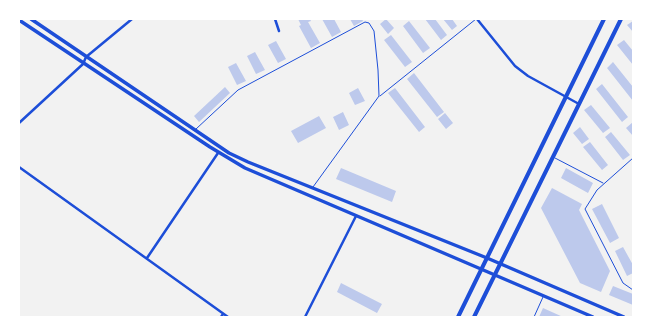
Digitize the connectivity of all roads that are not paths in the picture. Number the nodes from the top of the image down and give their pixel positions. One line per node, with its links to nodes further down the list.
1 (31, 19): 9 (main road)
2 (132, 19): 9 (street)
3 (275, 19): 8 (street)
4 (476, 19): 11 (lane); 12 (street)
5 (604, 19): 12 (main road)
6 (621, 19): 13 (main road)
7 (19, 20): 10 (main road)
8 (280, 31)
9 (86, 57): 10 (street); 15 (main road)
10 (83, 64): 14 (street); 16 (main road)
11 (379, 96): 15 (lane); 21 (lane)
12 (566, 96): 13 (street); 24 (main road)
13 (579, 104): 17 (main road)
14 (19, 123)
15 (195, 131): 21 (main road)
16 (218, 153): 22 (main road); 23 (street)
17 (553, 157): 20 (lane); 25 (main road)
18 (633, 158): 20 (lane)
19 (19, 168): 23 (street)
20 (604, 183): 28 (lane)
21 (313, 188): 24 (main road)
22 (357, 216): 26 (main road); 33 (street)
23 (147, 258): 30 (street)
24 (487, 258): 25 (main road); 26 (main road)
25 (501, 264): 27 (main road); 38 (main road)
26 (481, 269): 27 (main road); 34 (main road)
27 (495, 276): 29 (main road); 35 (main road)
28 (633, 290)
29 (543, 296): 36 (lane); 37 (main road)
30 (223, 314): 31 (street); 32 (street)
31 (221, 317)
32 (228, 317)
33 (305, 317)
34 (458, 317)
35 (474, 317)
36 (534, 317)
37 (593, 317)
38 (624, 317)

